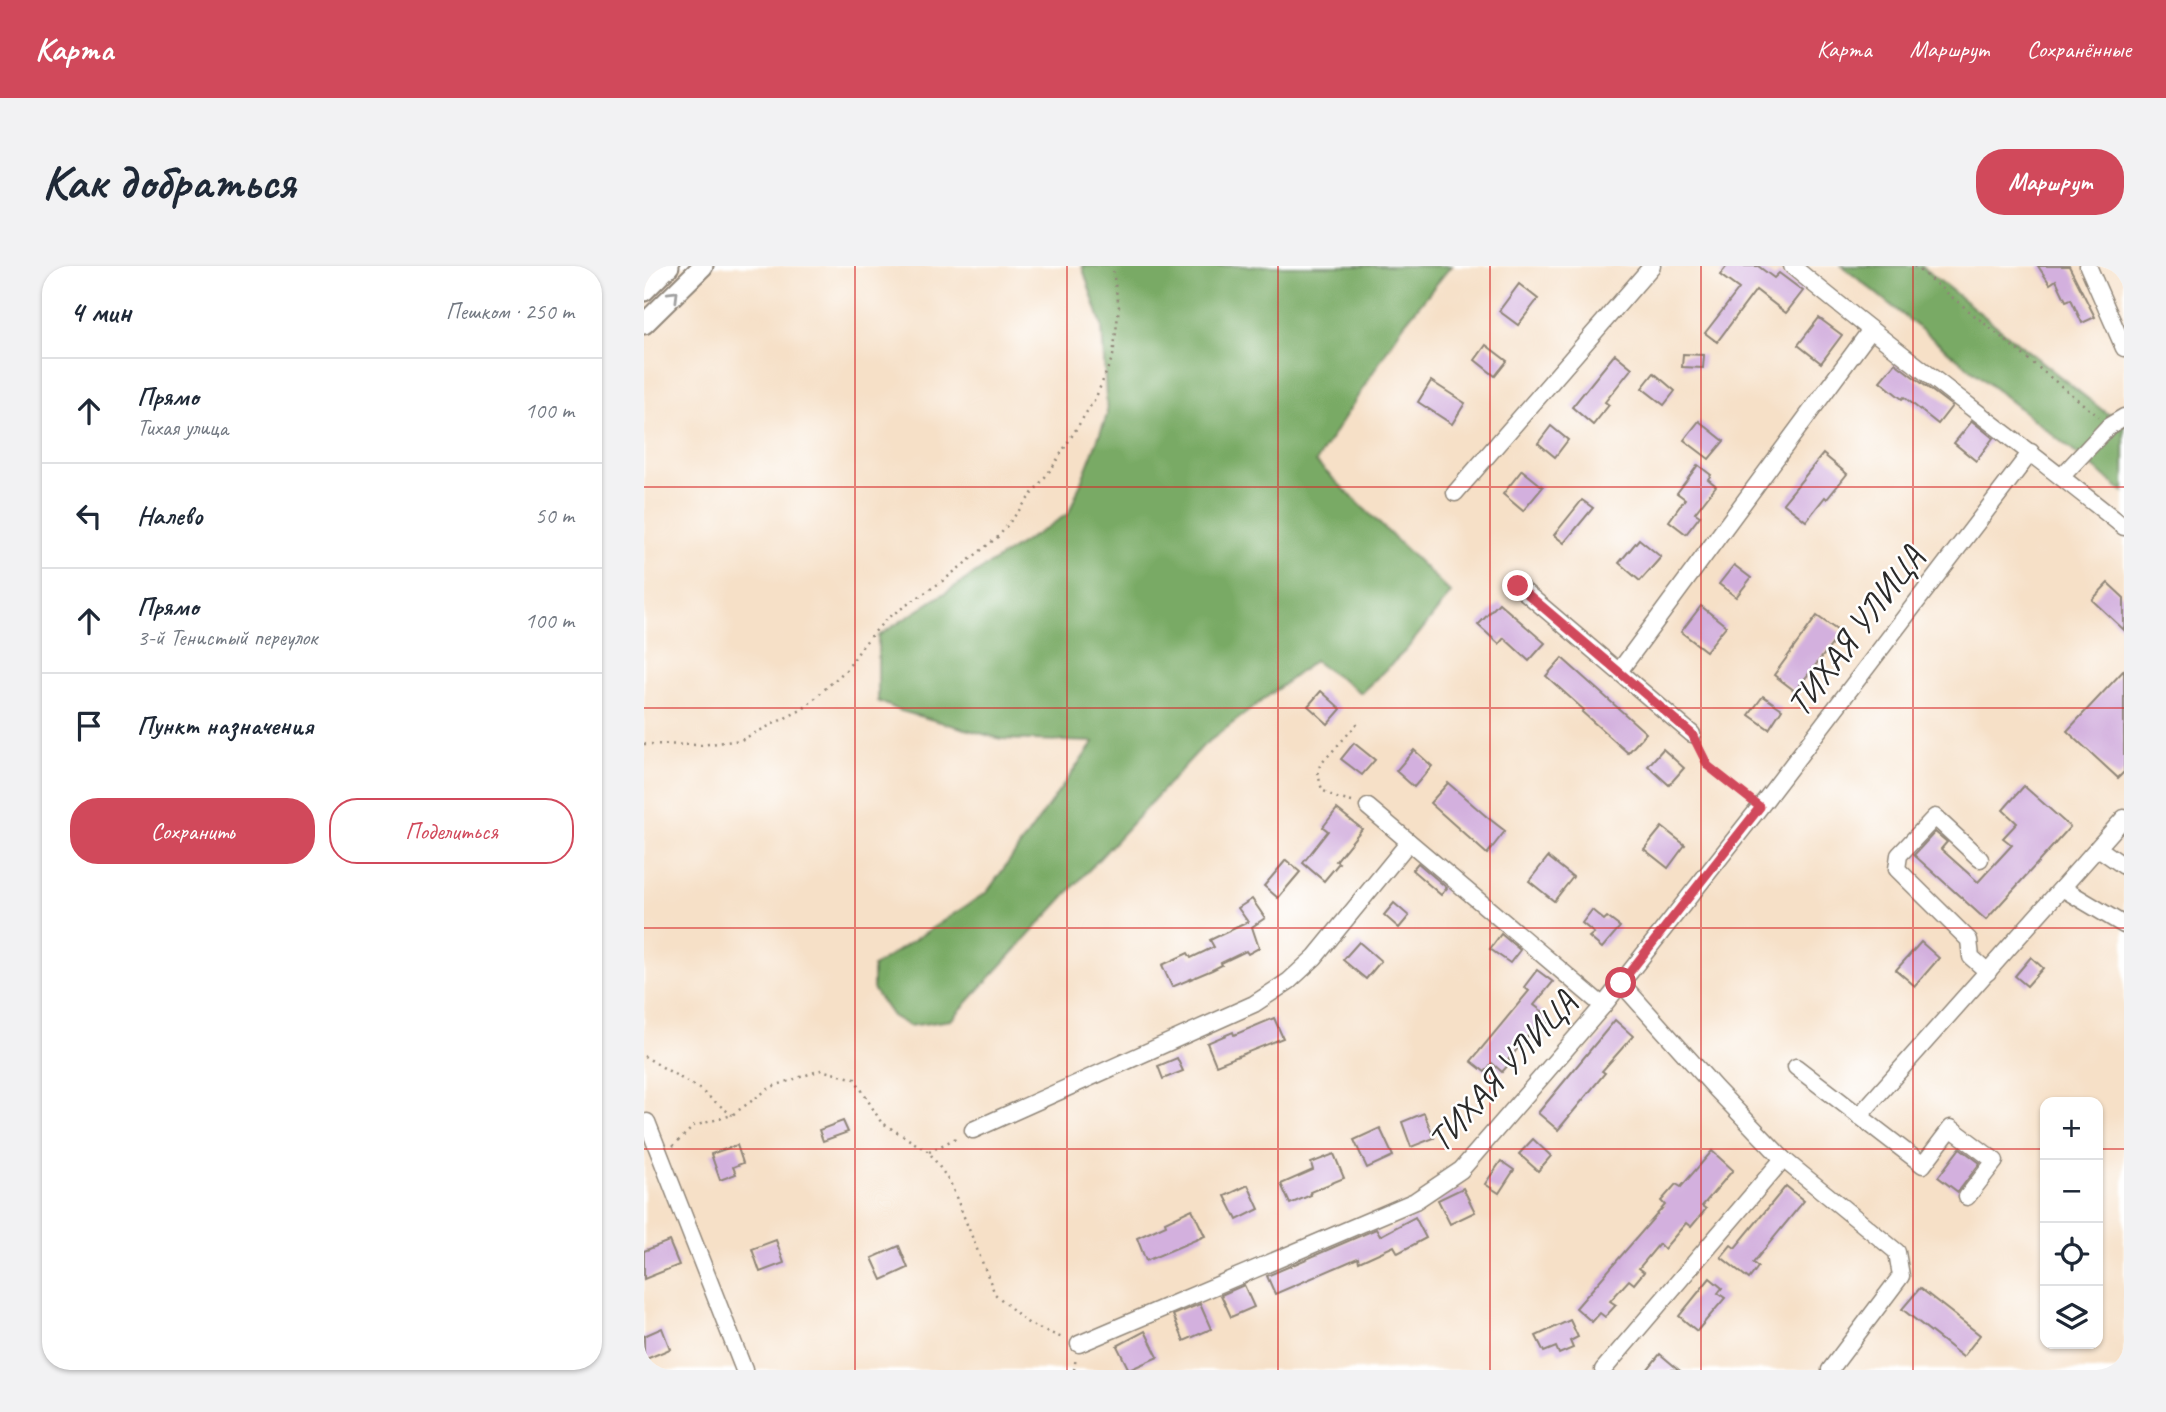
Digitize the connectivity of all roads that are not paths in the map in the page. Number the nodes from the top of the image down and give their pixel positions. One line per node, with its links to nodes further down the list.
1 (669, 266): 6 (main road)
2 (703, 266): 7 (main road, one-way to 2)
3 (1653, 266): 13 (street)
4 (1792, 266): 8 (street)
5 (2088, 266): 9 (street)
6 (644, 291)
7 (644, 324)
8 (1870, 331): 11 (street); 16 (street)
9 (2124, 348)
10 (2124, 417): 12 (street)
11 (2031, 452): 12 (street); 27 (street, ТИХАЯ УЛИЦА)
12 (2062, 477): 14 (street)
13 (1455, 493)
14 (2124, 527)
15 (1518, 586): 16 (street)
16 (1620, 670): 17 (street)
17 (1692, 734)
18 (1368, 807): 20 (street)
19 (2124, 818): 21 (street)
20 (1409, 842): 28 (street); 32 (street)
21 (2098, 848): 23 (street); 24 (street)
22 (1980, 859): 26 (street)
23 (2124, 866)
24 (2062, 888): 25 (street); 26 (street)
25 (2124, 925)
26 (1988, 972): 30 (street)
27 (1621, 983): 28 (street, ТИХАЯ УЛИЦА); 33 (street)
28 (1603, 1006): 35 (street, ТИХАЯ УЛИЦА)
29 (1796, 1068): 30 (street)
30 (1859, 1116): 34 (street)
31 (646, 1122): 36 (street)
32 (973, 1130)
33 (1783, 1159): 37 (street); 38 (street)
34 (1967, 1197)
35 (1079, 1344)
36 (744, 1370)
37 (1603, 1370)
38 (1830, 1370)

